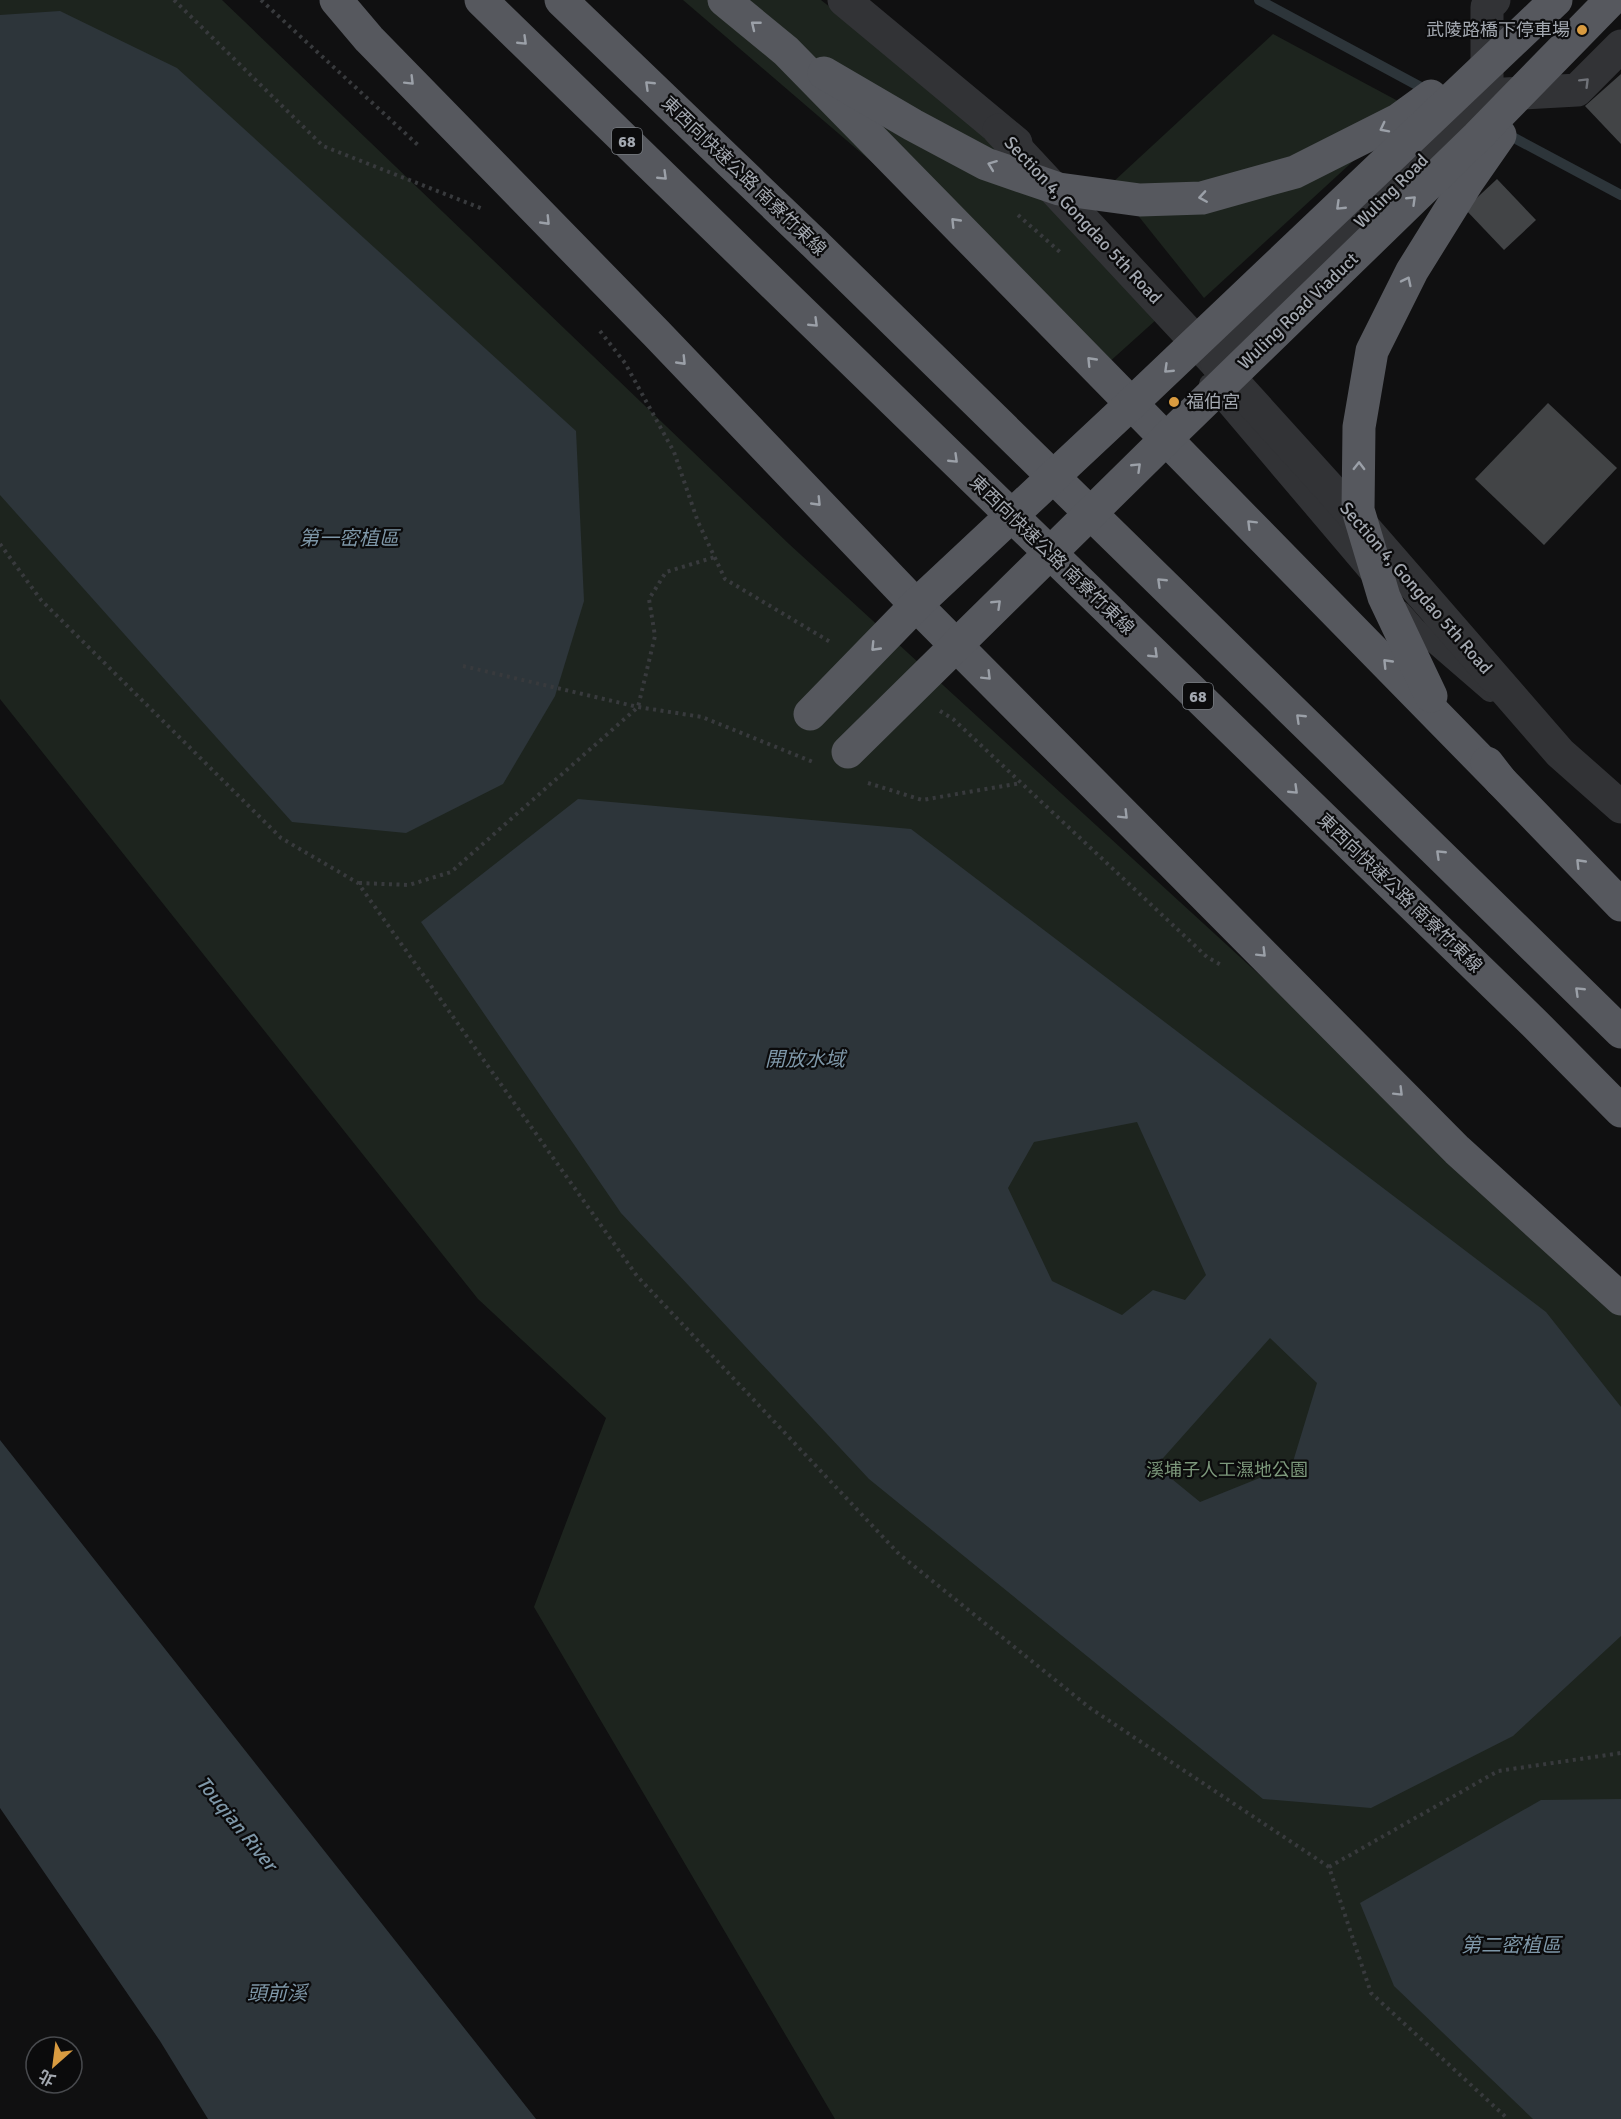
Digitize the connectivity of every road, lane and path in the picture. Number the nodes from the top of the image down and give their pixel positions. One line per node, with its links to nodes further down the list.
1 (174, 0): 14 (path)
2 (336, 0): 20 (highway, one-way to 20)
3 (481, 0): 33 (highway, 東西向快速公路 南寮竹東線 / 68, one-way to 33)
4 (561, 0): 32 (highway, 東西向快速公路 南寮竹東線, one-way to 4)
5 (724, 0): 12 (highway, one-way to 5)
6 (844, 0): 15 (street, Section 4, Gongdao 5th Road)
7 (1494, 0): 13 (street)
8 (1611, 0): 10 (highway, Wuling Road Viaduct)
9 (1553, 3): 12 (highway, one-way to 12); 16 (highway, one-way to 16)
10 (1577, 34): 17 (highway, Wuling Road Viaduct, one-way to 10); 26 (highway, one-way to 10)
11 (1621, 46): 13 (street, one-way to 11)
12 (786, 51): 16 (highway, one-way to 12)
13 (1487, 95): 15 (street, Wuling Road)
14 (489, 212)
15 (1212, 373): 29 (street, Section 4, Gongdao 5th Road)
16 (1132, 403): 17 (highway); 20 (highway)
17 (1166, 439): 21 (highway, Wuling Road Viaduct, one-way to 17); 26 (highway, one-way to 17)
18 (0, 544): 30 (path)
19 (715, 557): 23 (path)
20 (916, 605): 21 (highway); 24 (highway, one-way to 24)
21 (956, 645): 25 (highway, Wuling Road Viaduct); 34 (highway, one-way to 34)
22 (464, 666): 23 (path)
23 (638, 707): 25 (path); 30 (path)
24 (810, 714)
25 (835, 759)
26 (1501, 781): 31 (highway, one-way to 26)
27 (867, 783): 28 (path)
28 (1022, 783)
29 (1621, 807)
30 (358, 883): 36 (path)
31 (1621, 905)
32 (1621, 1032)
33 (1621, 1111)
34 (1621, 1299)
35 (1621, 1753): 36 (path)
36 (1329, 1867): 37 (path)
37 (1508, 2119)

